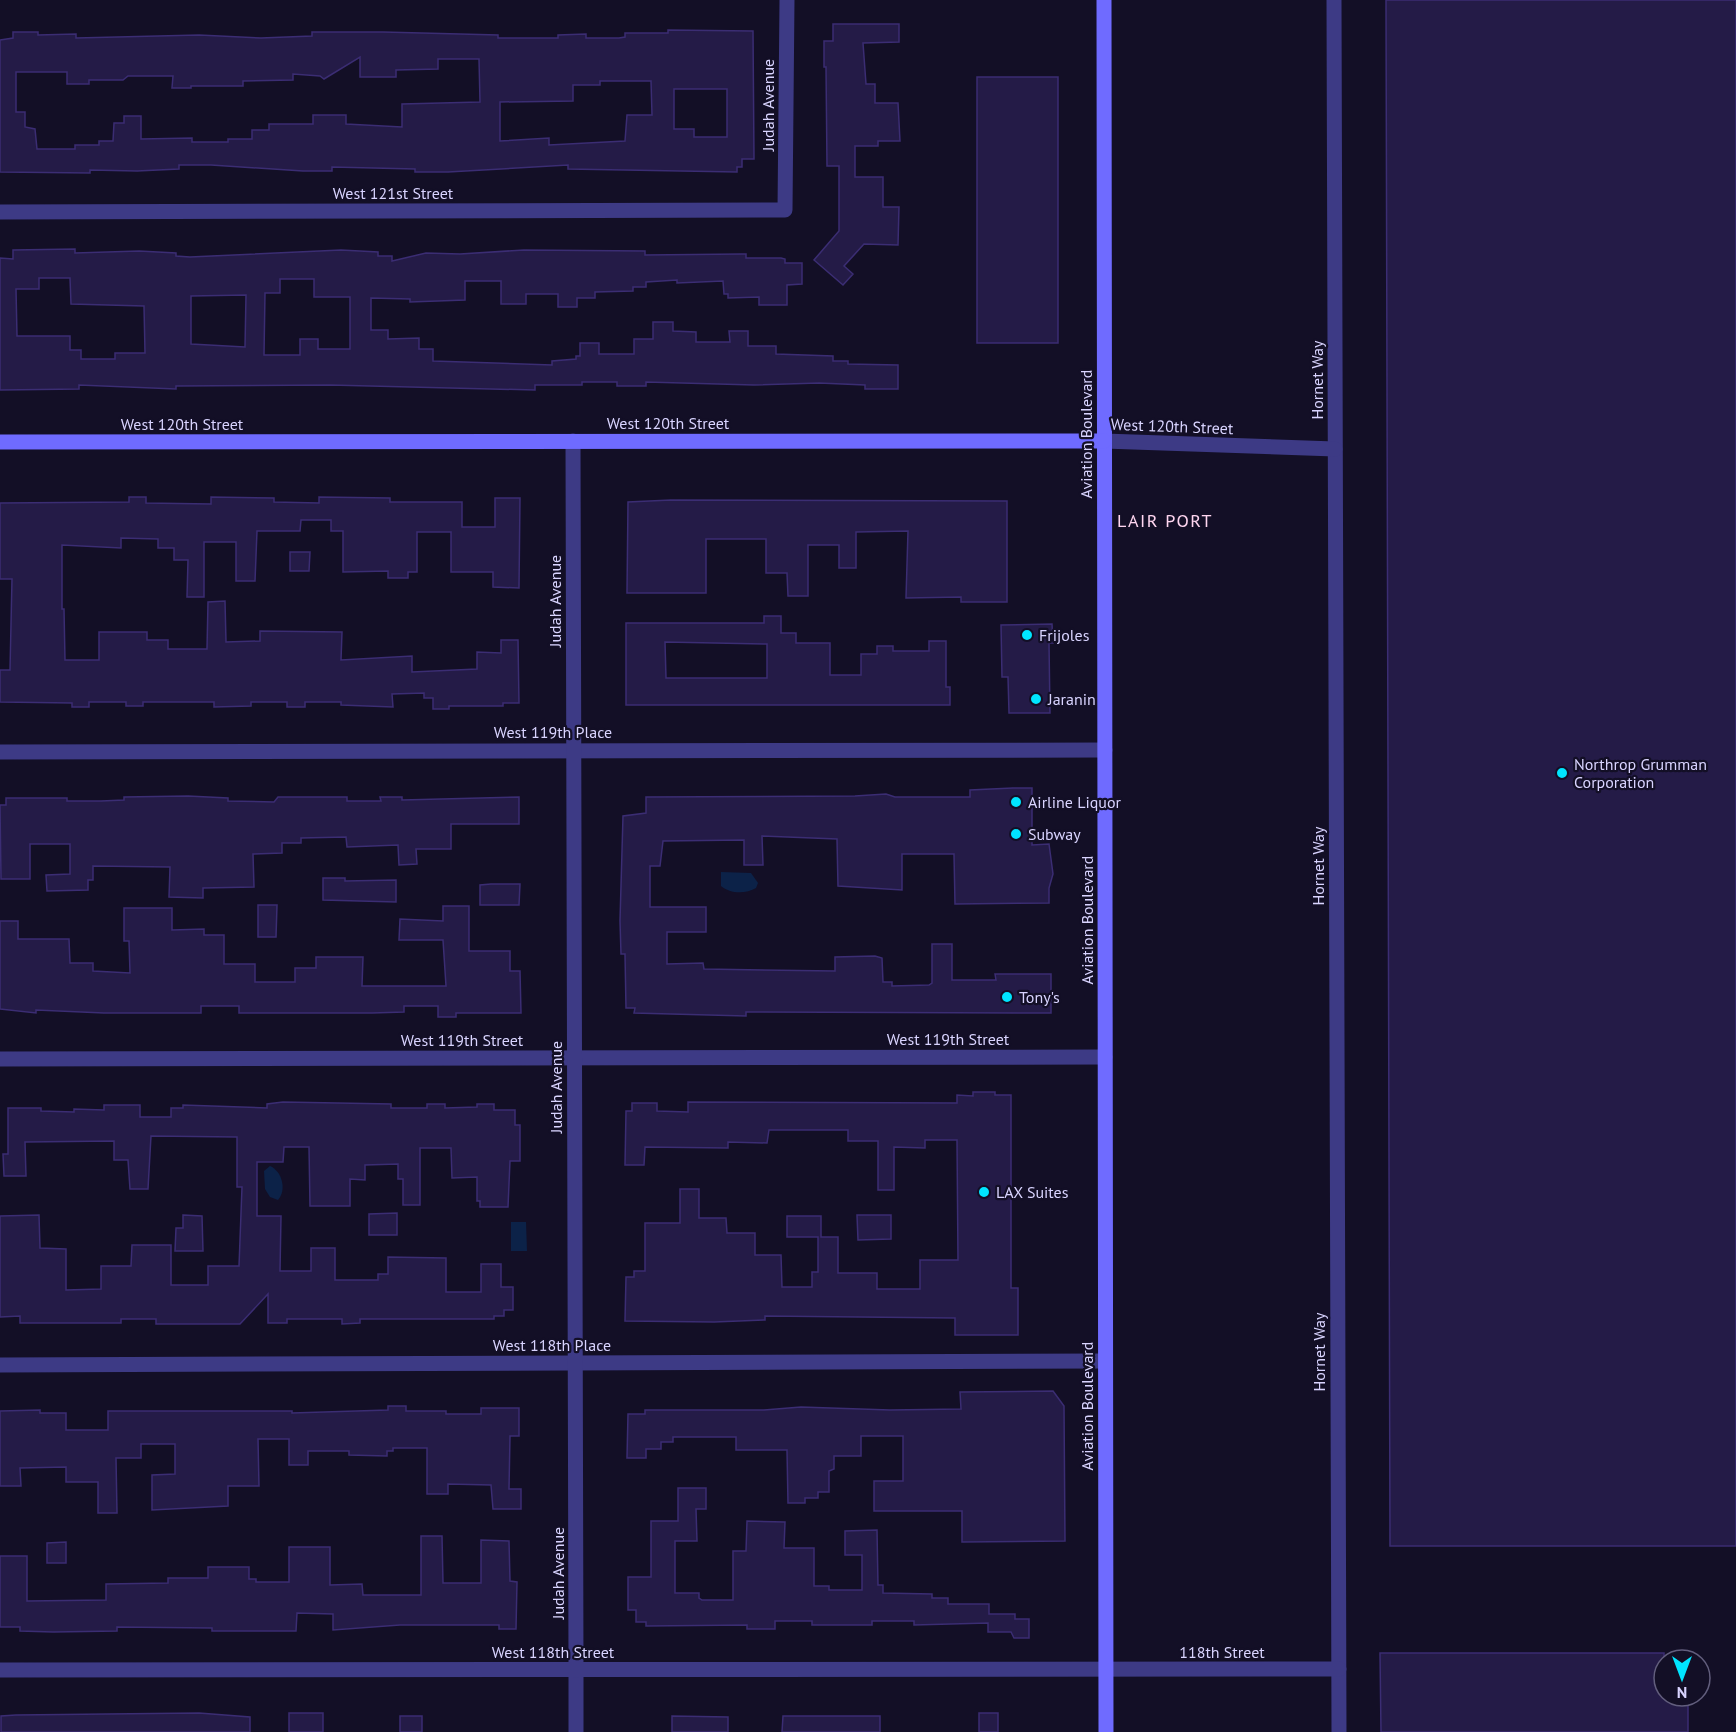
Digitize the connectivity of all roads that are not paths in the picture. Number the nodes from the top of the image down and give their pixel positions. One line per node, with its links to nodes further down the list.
1 (787, 0): 4 (street, Judah Avenue)
2 (1104, 0): 7 (main road, Aviation Boulevard)
3 (1334, 0): 9 (street, Hornet Way)
4 (785, 210): 5 (street, West 121st Street)
5 (0, 212)
6 (573, 441): 7 (main road, West 120th Street); 8 (main road, West 120th Street); 10 (street, Judah Avenue)
7 (1104, 441): 9 (street, West 120th Street); 11 (main road, Aviation Boulevard)
8 (0, 442)
9 (1335, 449): 21 (street, Hornet Way)
10 (573, 750): 11 (street, West 119th Place); 12 (street, West 119th Place); 14 (street, Judah Avenue)
11 (1105, 750): 13 (main road, Aviation Boulevard)
12 (0, 752)
13 (1105, 1057): 14 (street, West 119th Street); 16 (main road, Aviation Boulevard)
14 (574, 1058): 15 (street, West 119th Street); 17 (street, Judah Avenue)
15 (0, 1059)
16 (1104, 1362): 17 (street, West 118th Place); 22 (main road, Aviation Boulevard)
17 (575, 1363): 18 (street, West 118th Place); 20 (street, Judah Avenue)
18 (0, 1365)
19 (0, 1670): 20 (street, West 118th Street)
20 (576, 1670): 22 (street, West 118th Street); 23 (street, Judah Avenue)
21 (1339, 1670): 22 (street, 118th Street); 25 (street, Hornet Way)
22 (1106, 1671): 24 (main road, Aviation Boulevard)
23 (576, 1732)
24 (1106, 1732)
25 (1339, 1732)

